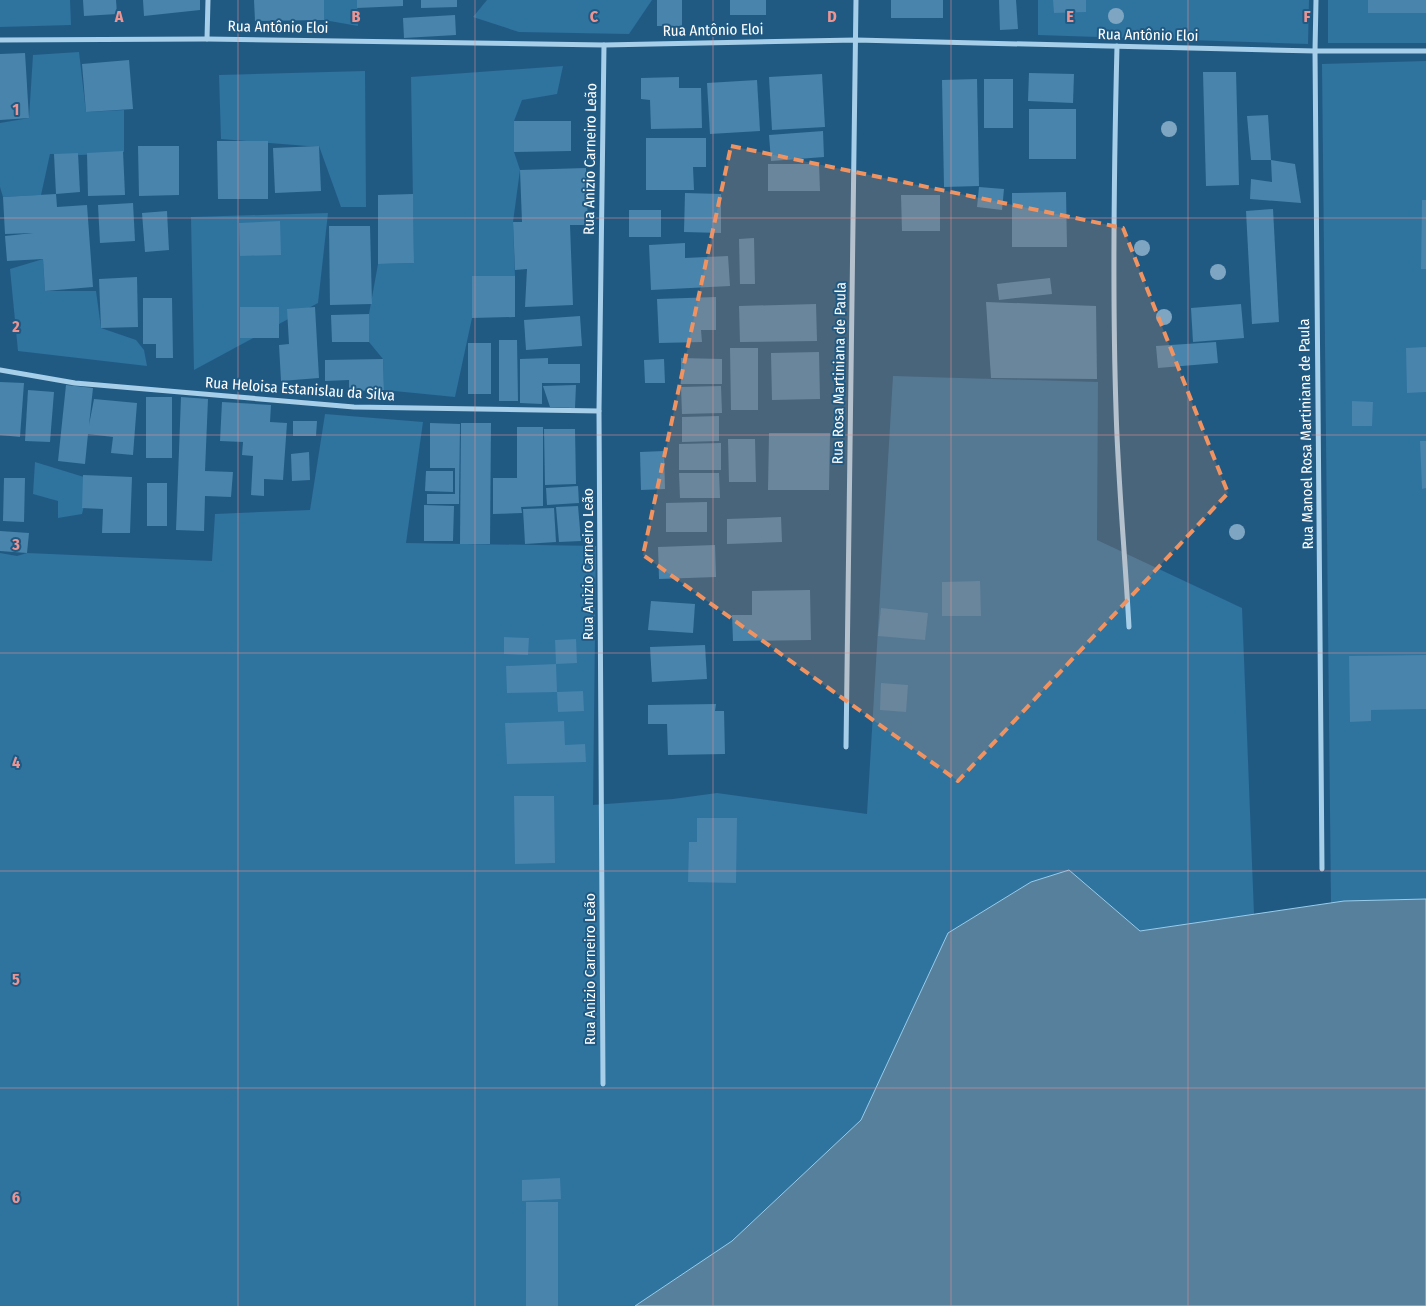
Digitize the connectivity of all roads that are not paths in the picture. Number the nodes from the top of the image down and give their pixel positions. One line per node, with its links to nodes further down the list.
1 (208, 0): 4 (street)
2 (856, 0): 6 (street, Rua Rosa Martiniana de Paula)
3 (1316, 0): 9 (street, Rua Manoel Rosa Martiniana de Paula)
4 (207, 39): 5 (street, Rua Antônio Eloi); 7 (street, Rua Antônio Eloi)
5 (0, 40)
6 (856, 40): 7 (street, Rua Antônio Eloi); 8 (street, Rua Antônio Eloi); 14 (street, Rua Rosa Martiniana de Paula)
7 (604, 45): 12 (street, Rua Anizio Carneiro Leão)
8 (1117, 46): 9 (street, Rua Antônio Eloi); 13 (street)
9 (1314, 51): 10 (street, Rua Antônio Eloi); 15 (street, Rua Manoel Rosa Martiniana de Paula)
10 (1426, 51)
11 (0, 370): 12 (street, Rua Heloisa Estanislau da Silva)
12 (600, 411): 16 (street, Rua Anizio Carneiro Leão)
13 (1129, 627)
14 (846, 747)
15 (1322, 869)
16 (603, 1084)

